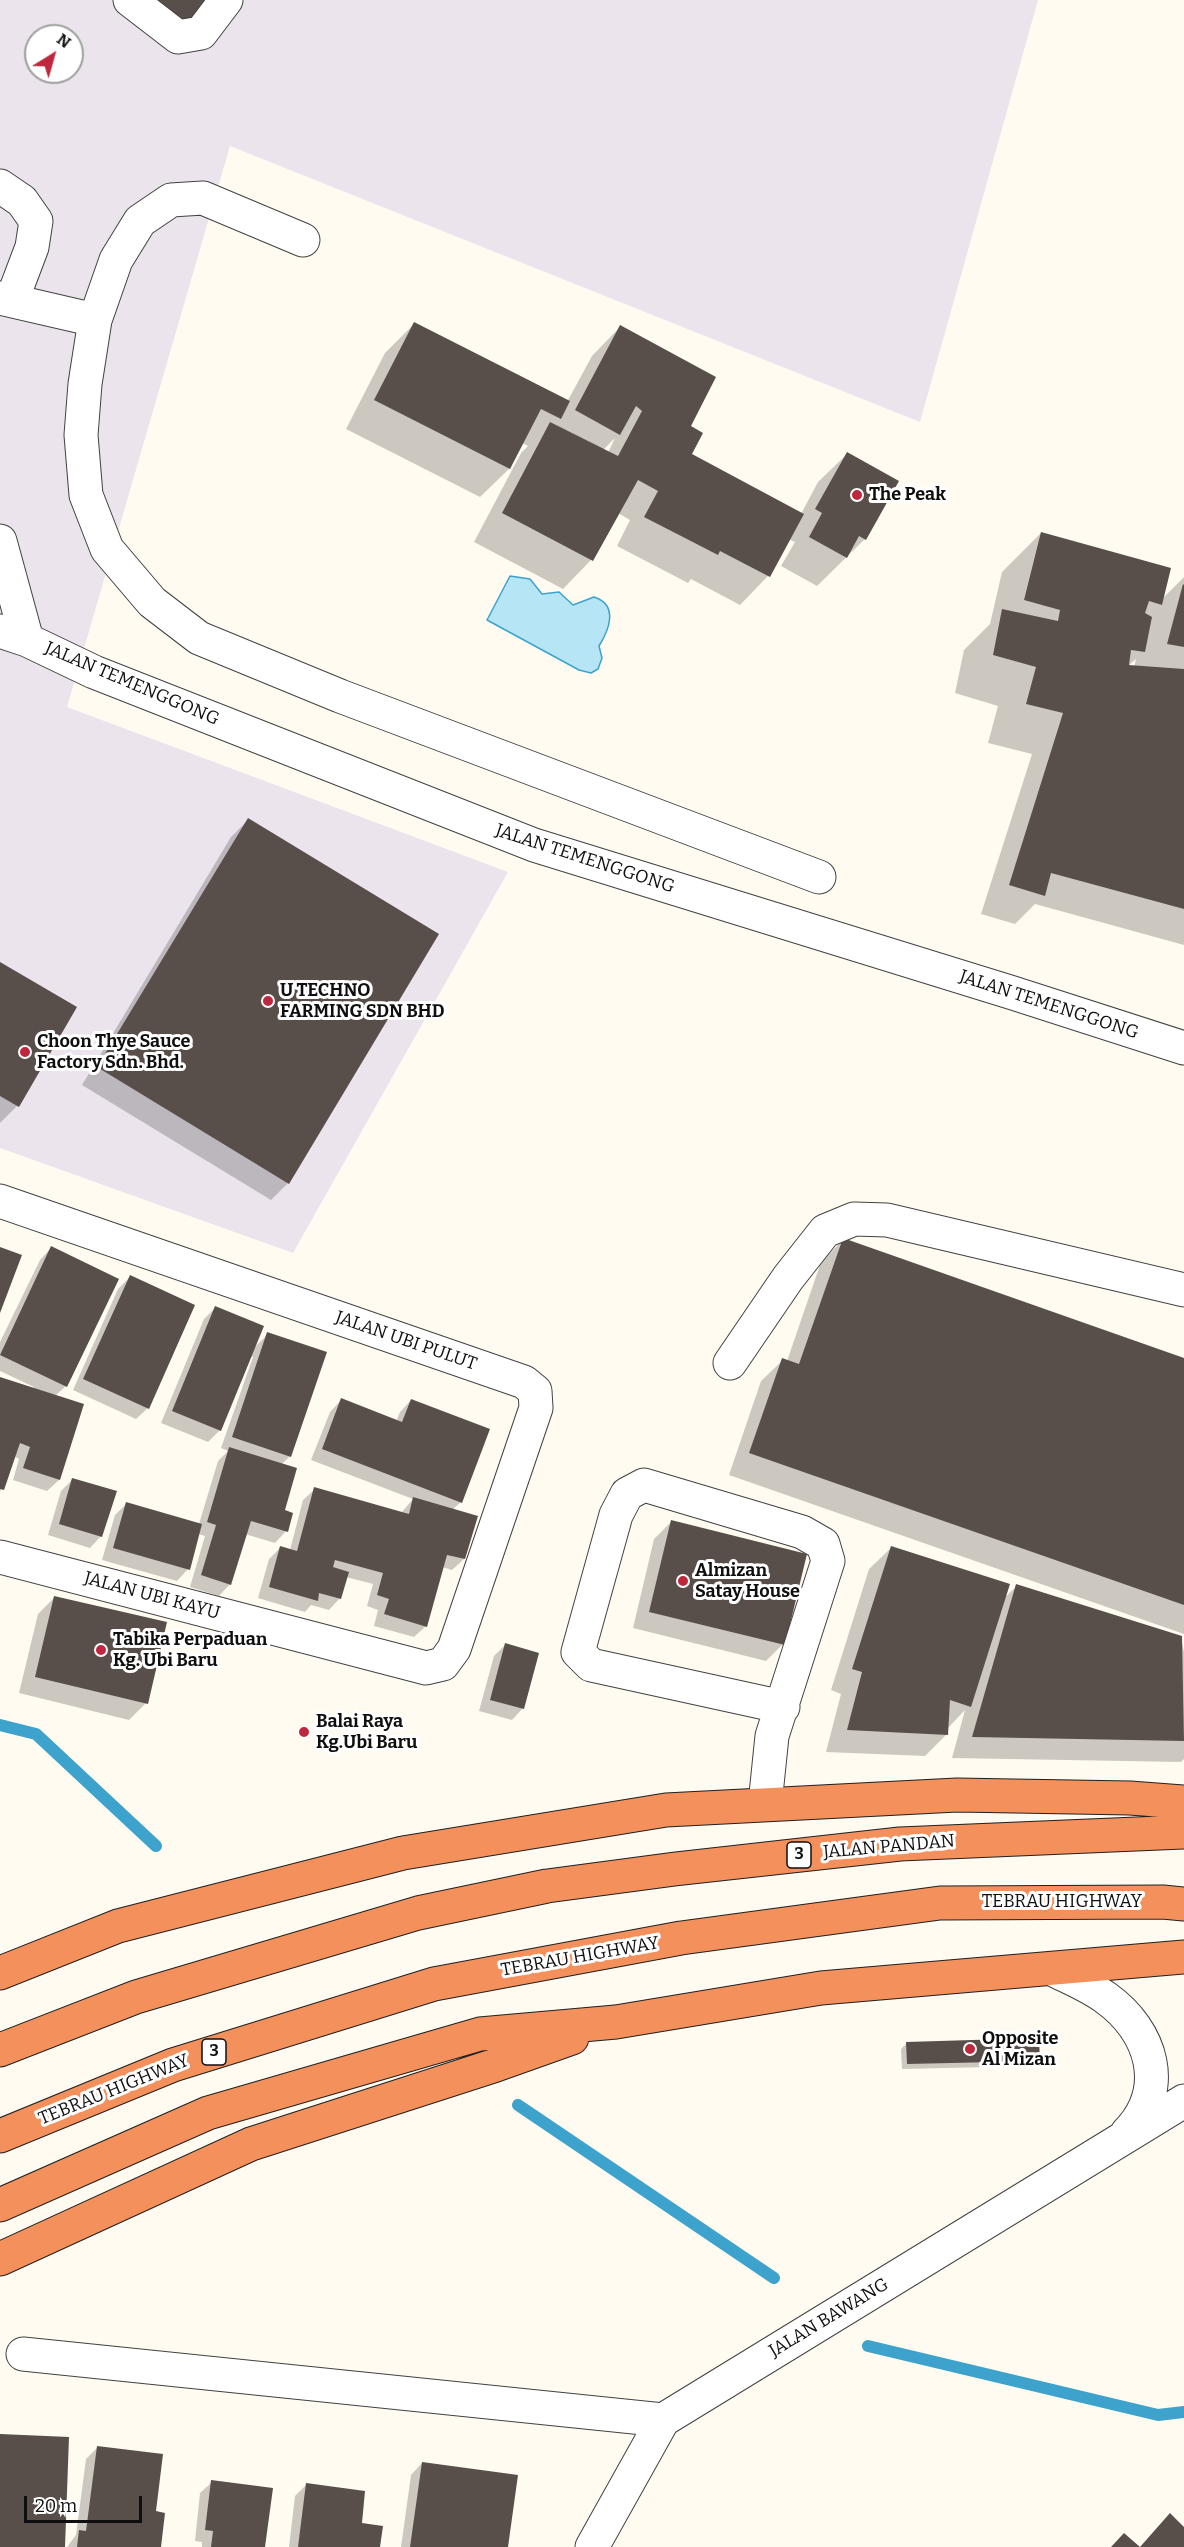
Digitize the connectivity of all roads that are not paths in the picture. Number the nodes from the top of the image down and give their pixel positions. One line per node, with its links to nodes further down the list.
1 (130, 0): 2 (street)
2 (226, 0)
3 (0, 186): 5 (street)
4 (303, 240): 6 (street)
5 (6, 299): 6 (street)
6 (94, 320): 9 (street)
7 (0, 541): 8 (street)
8 (14, 636): 10 (street, JALAN TEMENGGONG)
9 (819, 877)
10 (1184, 1048)
11 (0, 1201): 15 (street, JALAN UBI PULUT)
12 (1184, 1290): 13 (street)
13 (730, 1363)
14 (0, 1557): 15 (street, JALAN UBI KAYU)
15 (443, 1664)
16 (783, 1707): 16 (street); 18 (street)
17 (1184, 1802): 18 (highway)
18 (765, 1804): 23 (highway)
19 (1184, 1832): 25 (highway, JALAN PANDAN / 3)
20 (1184, 1904): 27 (highway, TEBRAU HIGHWAY / 3)
21 (1184, 1957): 22 (highway)
22 (1052, 1969): 24 (highway); 28 (street, JALAN BAWANG)
23 (0, 1973)
24 (616, 2022): 29 (highway); 30 (highway)
25 (0, 2050)
26 (1184, 2101): 28 (street, JALAN BAWANG)
27 (0, 2136)
28 (1119, 2141): 32 (street, JALAN BAWANG)
29 (0, 2205)
30 (0, 2259)
31 (23, 2354): 32 (street)
32 (663, 2420): 33 (street, JALAN BAWANG)
33 (592, 2547)

